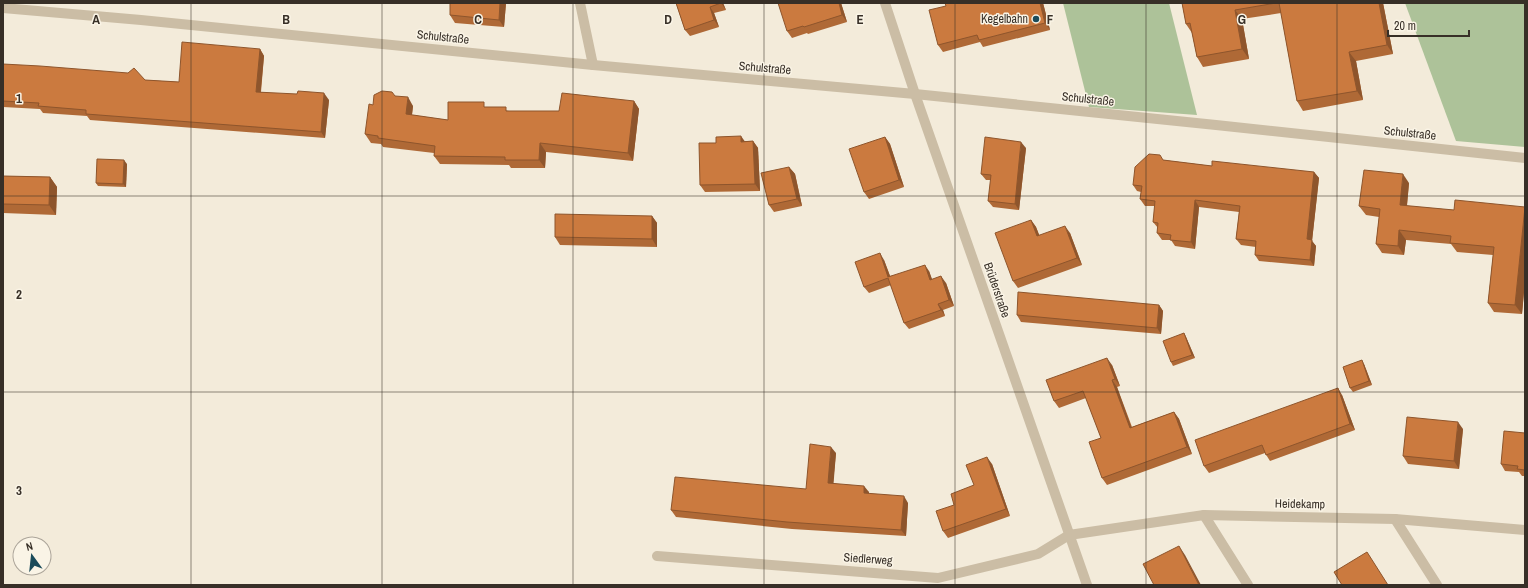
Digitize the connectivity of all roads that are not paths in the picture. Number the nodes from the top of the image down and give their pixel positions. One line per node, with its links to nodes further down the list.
1 (580, 3): 4 (street)
2 (885, 3): 5 (street, Brüderstraße)
3 (3, 8): 4 (street, Schulstraße)
4 (593, 65): 5 (street, Schulstraße)
5 (915, 94): 6 (street, Schulstraße); 10 (street, Brüderstraße)
6 (1525, 158)
7 (1204, 515): 8 (street, Heidekamp); 10 (street, Heidekamp); 13 (street)
8 (1395, 519): 9 (street, Heidekamp); 14 (street)
9 (1525, 530)
10 (1068, 535): 11 (street, Siedlerweg); 12 (street, Brüderstraße)
11 (657, 556)
12 (1087, 585)
13 (1248, 585)
14 (1437, 585)

